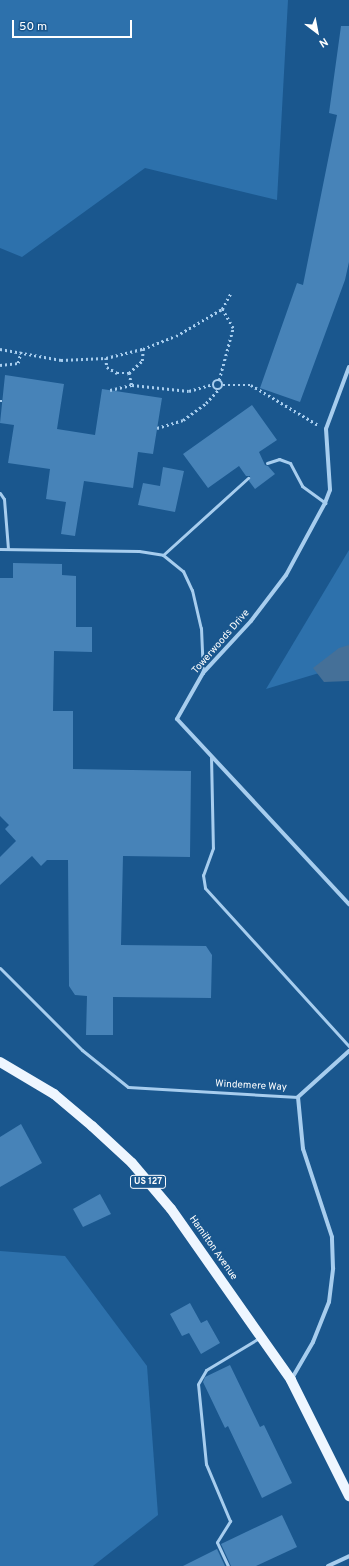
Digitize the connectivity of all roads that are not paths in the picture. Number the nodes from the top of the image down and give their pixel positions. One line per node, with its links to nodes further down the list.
1 (349, 367): 5 (street, Towerwoods Drive)
2 (267, 463): 5 (lane)
3 (248, 478): 8 (lane)
4 (0, 493): 7 (lane)
5 (325, 503): 9 (street, Towerwoods Drive)
6 (0, 549): 7 (lane)
7 (8, 549): 8 (lane)
8 (163, 555): 9 (lane)
9 (203, 673): 10 (street, Towerwoods Drive)
10 (211, 756): 11 (street, Towerwoods Drive); 13 (lane)
11 (349, 904)
12 (0, 968): 16 (lane, Windemere Way)
13 (349, 1046)
14 (349, 1051): 16 (street)
15 (0, 1062): 17 (main road, Hamilton Avenue / US 127)
16 (298, 1097): 18 (street, Windemere Way)
17 (261, 1337): 18 (main road, Hamilton Avenue / US 127); 21 (lane)
18 (291, 1380): 19 (main road, Hamilton Avenue / US 127)
19 (349, 1496)
20 (349, 1556): 22 (street)
21 (228, 1566)
22 (328, 1566)

